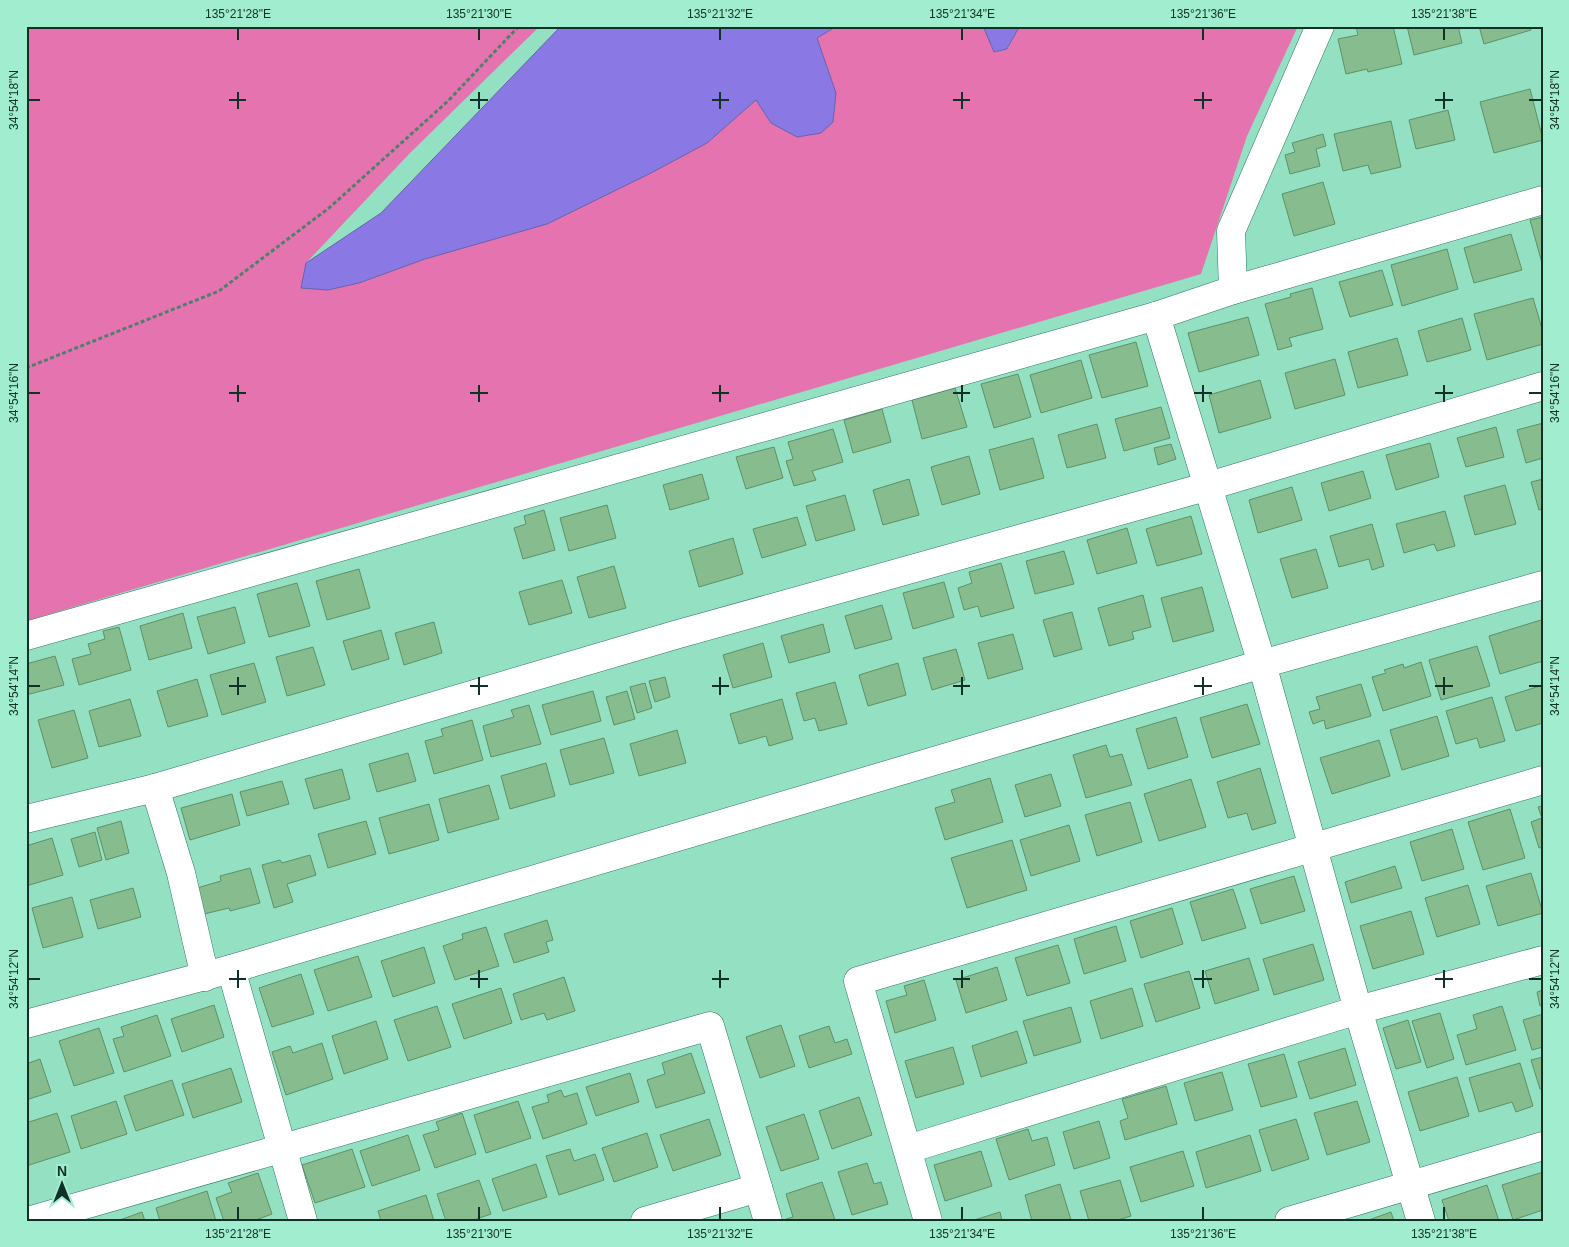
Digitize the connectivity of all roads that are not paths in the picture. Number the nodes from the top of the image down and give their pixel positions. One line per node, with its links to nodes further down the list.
1 (1320, 26): 3 (street)
2 (1543, 200): 3 (street)
3 (1233, 290): 4 (street)
4 (1156, 316): 6 (street); 8 (street)
5 (1543, 386): 6 (street)
6 (1209, 486): 9 (street); 11 (street)
7 (1543, 585): 9 (street)
8 (26, 636)
9 (1262, 664): 13 (street); 15 (street)
10 (1543, 780): 13 (street)
11 (155, 788): 12 (street); 16 (street)
12 (26, 819)
13 (1314, 848): 17 (street); 21 (street)
14 (1543, 960): 17 (street)
15 (231, 969): 16 (street); 20 (street)
16 (205, 977): 18 (street)
17 (1358, 1010): 21 (street); 22 (street)
18 (26, 1024)
19 (1543, 1146): 22 (street)
20 (282, 1148): 23 (street); 24 (street); 25 (street)
21 (908, 1149): 28 (street)
22 (1410, 1184): 29 (street); 30 (street)
23 (758, 1188): 26 (street); 27 (street)
24 (28, 1221)
25 (303, 1221)
26 (644, 1221)
27 (768, 1221)
28 (928, 1221)
29 (1289, 1221)
30 (1421, 1221)

